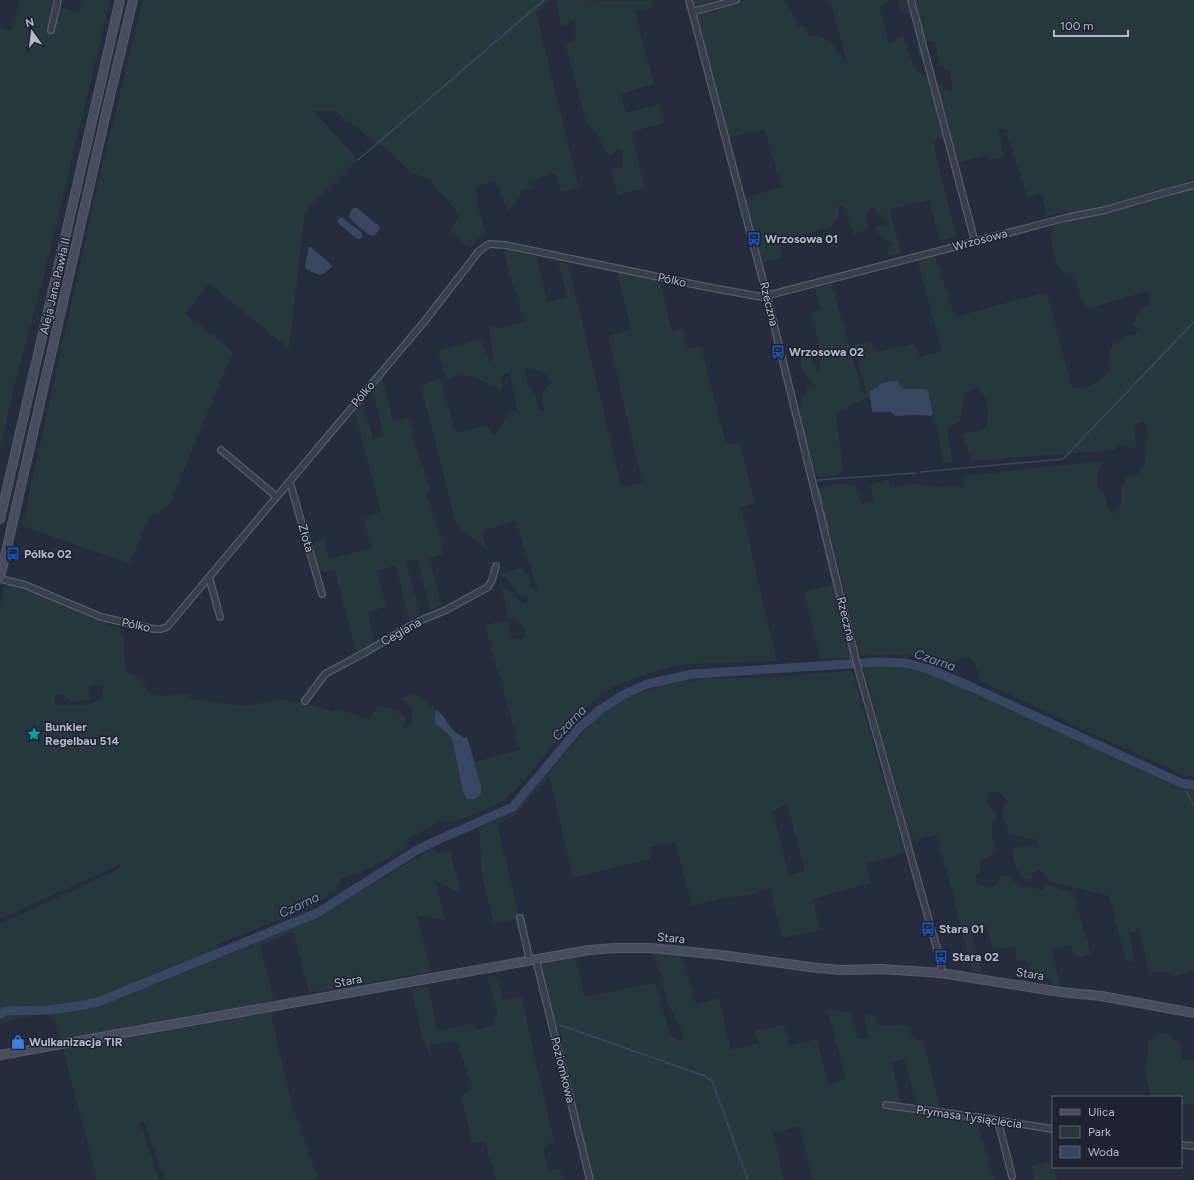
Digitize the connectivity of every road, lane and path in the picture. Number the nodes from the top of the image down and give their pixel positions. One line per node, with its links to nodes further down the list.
1 (58, 0): 8 (street)
2 (120, 0): 15 (street, Aleja Jana Pawła II)
3 (133, 0): 18 (street, Aleja Jana Pawła II)
4 (689, 0): 7 (street, Rzeczna)
5 (736, 0): 7 (street)
6 (911, 0): 10 (street)
7 (692, 12): 11 (street, Rzeczna)
8 (51, 30)
9 (1194, 185): 10 (street, Wrzosowa)
10 (975, 242): 11 (street, Wrzosowa)
11 (767, 296): 13 (street, Pólko); 24 (street, Rzeczna)
12 (221, 450): 14 (street)
13 (288, 483): 14 (street, Pólko); 19 (street, Złota)
14 (277, 497): 17 (street, Pólko)
15 (0, 519)
16 (496, 566): 21 (street, Ceglana)
17 (210, 577): 18 (street, Pólko); 20 (street)
18 (0, 579)
19 (322, 594)
20 (220, 618)
21 (306, 701)
22 (520, 918): 23 (street, Poziomkowa)
23 (533, 960): 24 (street, Stara); 26 (street, Stara); 33 (street, Poziomkowa)
24 (941, 973): 25 (street, Stara)
25 (1194, 1013)
26 (0, 1055)
27 (886, 1105): 28 (street, Prymasa Tysiąclecia)
28 (998, 1121): 29 (street, Prymasa Tysiąclecia); 32 (street)
29 (1052, 1129)
30 (1182, 1145): 31 (street)
31 (1194, 1146)
32 (1012, 1176)
33 (590, 1180)

